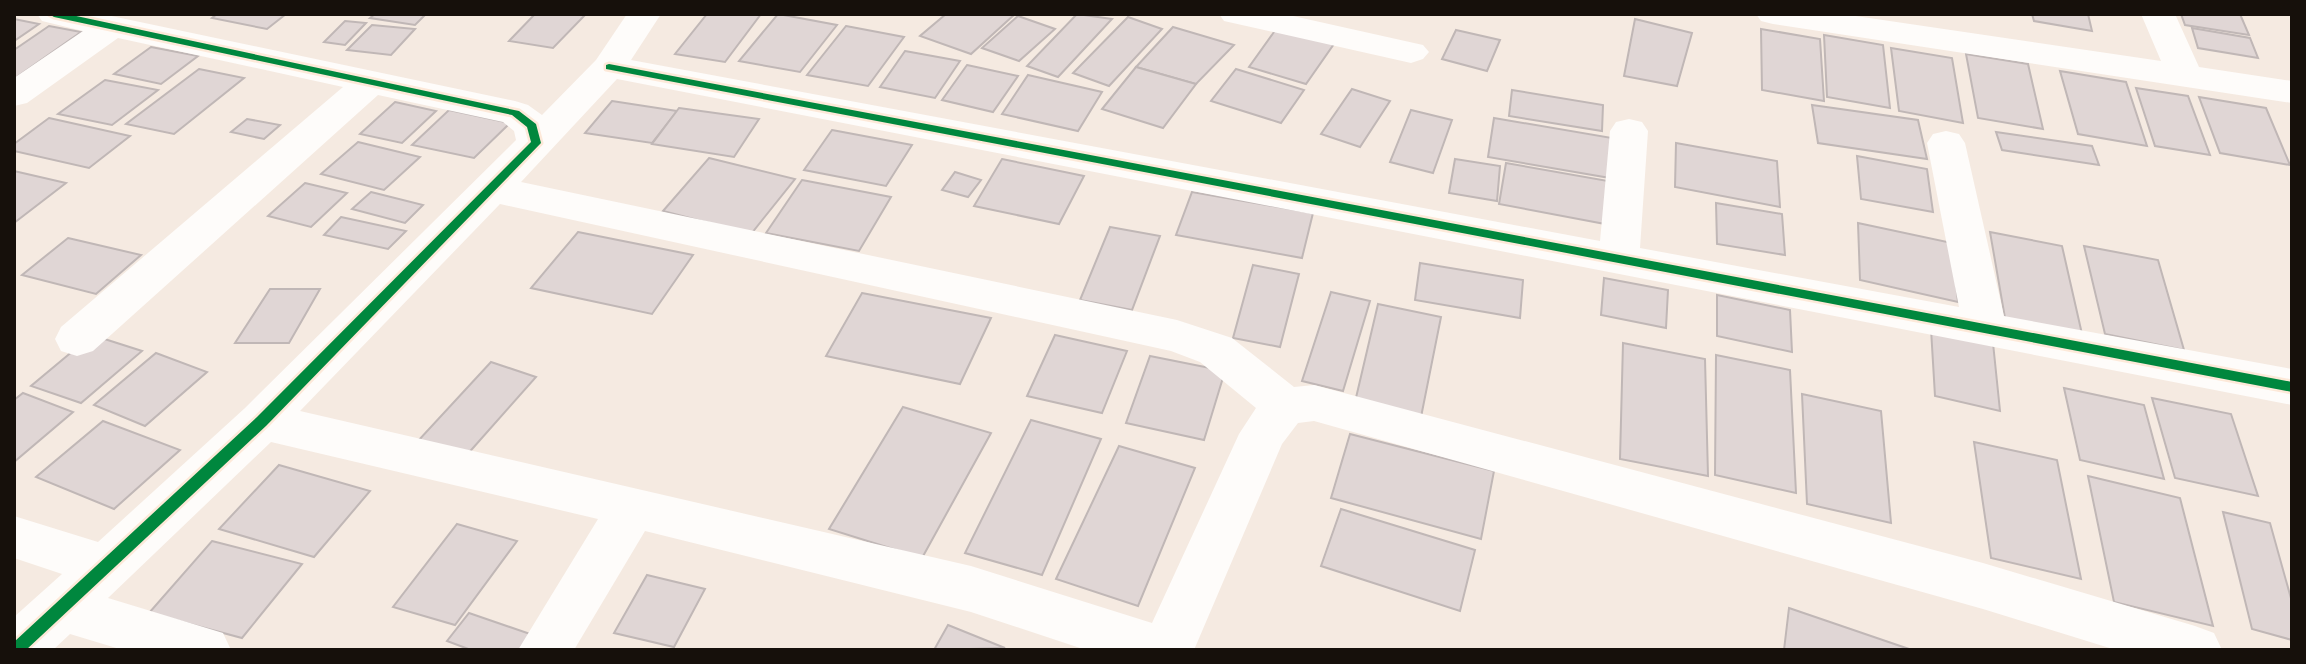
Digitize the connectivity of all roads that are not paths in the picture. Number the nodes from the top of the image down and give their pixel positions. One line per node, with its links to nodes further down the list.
1 (644, 14): 7 (street)
2 (1236, 14): 6 (street)
3 (1773, 14): 8 (street)
4 (2158, 14): 8 (street)
5 (83, 19): 9 (street); 11 (street)
6 (1411, 52)
7 (609, 67): 13 (street); 16 (street)
8 (2184, 74): 10 (street)
9 (371, 82): 13 (street); 18 (street)
10 (2292, 92)
11 (14, 95)
12 (1629, 131): 16 (street)
13 (536, 143): 15 (street)
14 (1946, 143): 17 (street)
15 (493, 189): 20 (street); 21 (street)
16 (1619, 258): 17 (street)
17 (1985, 329): 19 (street)
18 (77, 339)
19 (2292, 387)
20 (1285, 406): 30 (street); 31 (street)
21 (262, 421): 22 (street); 24 (street)
22 (633, 507): 28 (street); 29 (street)
23 (14, 537): 24 (street)
24 (108, 567): 25 (street)
25 (62, 608): 26 (street); 27 (street)
26 (16, 650)
27 (204, 650)
28 (545, 650)
29 (1159, 650)
30 (1167, 650)
31 (2195, 650)

